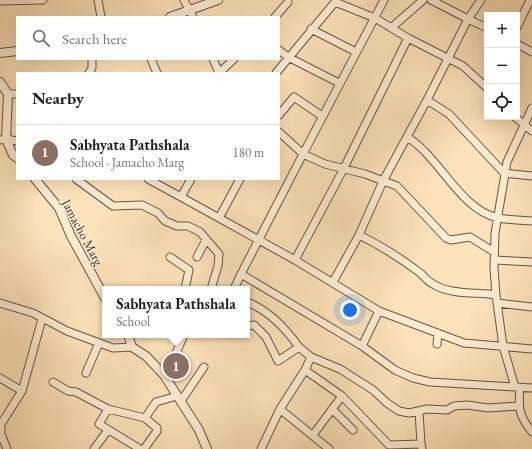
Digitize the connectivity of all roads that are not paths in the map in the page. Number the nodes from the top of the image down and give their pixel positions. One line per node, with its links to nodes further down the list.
1 (43, 0): 9 (street)
2 (184, 0): 12 (street)
3 (218, 0): 12 (street)
4 (384, 0): 16 (street)
5 (423, 0): 20 (street)
6 (431, 0): 17 (street)
7 (481, 0): 17 (street)
8 (530, 0): 18 (street)
9 (0, 1)
10 (97, 1): 13 (street)
11 (288, 2): 15 (street)
12 (192, 14): 14 (street)
13 (101, 16)
14 (177, 16)
15 (276, 16)
16 (375, 18): 20 (street); 21 (street); 26 (street)
17 (468, 19): 19 (street); 30 (street)
18 (520, 21)
19 (484, 27)
20 (391, 28): 22 (street)
21 (310, 29): 26 (street); 29 (street)
22 (408, 38): 30 (street); 58 (street)
23 (520, 46): 27 (street)
24 (16, 51): 28 (street)
25 (280, 51): 29 (street)
26 (356, 52): 41 (street)
27 (532, 52)
28 (0, 53)
29 (288, 57): 39 (street); 41 (street)
30 (447, 58): 42 (street); 45 (street)
31 (92, 60): 35 (street)
32 (151, 60): 36 (street)
33 (213, 60): 37 (street)
34 (233, 60): 38 (street)
35 (90, 72)
36 (157, 72)
37 (219, 72)
38 (220, 72)
39 (277, 72)
40 (0, 82): 43 (street)
41 (339, 83): 48 (street)
42 (484, 85)
43 (8, 94): 44 (street); 54 (street)
44 (16, 94)
45 (427, 100): 53 (street); 59 (street)
46 (532, 108): 50 (street)
47 (280, 114): 48 (street)
48 (322, 116): 56 (street)
49 (519, 120): 50 (street)
50 (524, 125): 51 (street); 59 (street)
51 (532, 131)
52 (280, 133): 56 (street)
53 (407, 137): 66 (street); 69 (street)
54 (3, 139): 55 (street); 57 (street)
55 (16, 141)
56 (303, 154): 58 (street); 73 (street)
57 (16, 157)
58 (343, 170): 66 (street); 77 (street)
59 (504, 173): 60 (street); 69 (street)
60 (532, 176)
61 (36, 180): 85 (street, Jamacho Marg)
62 (77, 180): 72 (street)
63 (150, 180): 67 (street)
64 (190, 180): 67 (street)
65 (239, 180): 68 (street)
66 (383, 181): 71 (street); 74 (street)
67 (181, 197): 68 (street)
68 (219, 218): 73 (street)
69 (497, 218): 70 (street); 74 (street)
70 (532, 221)
71 (359, 235): 81 (street); 86 (street)
72 (206, 240): 76 (street); 83 (street)
73 (258, 240): 77 (street); 80 (street)
74 (494, 252): 78 (street)
75 (170, 257): 82 (street)
76 (197, 257)
77 (295, 260): 81 (street)
78 (494, 260): 79 (street); 86 (street)
79 (532, 262)
80 (242, 274): 84 (street); 99 (street)
81 (333, 282): 91 (street)
82 (186, 286)
83 (212, 286)
84 (236, 286)
85 (102, 293)
86 (496, 296): 89 (street)
87 (0, 303): 92 (street)
88 (250, 303): 102 (street)
89 (498, 303): 90 (street); 100 (street)
90 (532, 307)
91 (379, 311): 94 (street); 99 (street)
92 (42, 319): 97 (street); 113 (street)
93 (250, 326): 102 (street)
94 (438, 333): 98 (street); 100 (street)
95 (129, 338): 101 (street)
96 (183, 338): 108 (street)
97 (99, 343): 101 (street); 107 (street)
98 (437, 344)
99 (362, 346): 111 (street)
100 (502, 346): 103 (street); 111 (street)
101 (132, 347): 108 (street)
102 (299, 347): 104 (street)
103 (532, 349)
104 (311, 357): 106 (street); 120 (street)
105 (204, 367): 115 (street)
106 (305, 370): 114 (street); 118 (street)
107 (86, 373)
108 (164, 375): 115 (street)
109 (0, 378): 113 (street)
110 (53, 382): 117 (street)
111 (518, 387): 112 (street); 116 (street)
112 (532, 388)
113 (22, 391): 127 (street)
114 (342, 396): 119 (street); 126 (street)
115 (179, 398): 121 (street); 131 (street)
116 (519, 406): 120 (street); 124 (street)
117 (108, 409): 121 (street); 122 (street)
118 (280, 409): 125 (street); 132 (street)
119 (332, 409): 123 (street); 125 (street)
120 (419, 411): 126 (street)
121 (145, 418): 130 (street)
122 (108, 430): 128 (street); 129 (street)
123 (353, 430)
124 (532, 432)
125 (313, 435): 133 (street)
126 (421, 447)
127 (7, 449)
128 (94, 449)
129 (140, 449)
130 (144, 449)
131 (208, 449)
132 (261, 449)
133 (329, 449)

